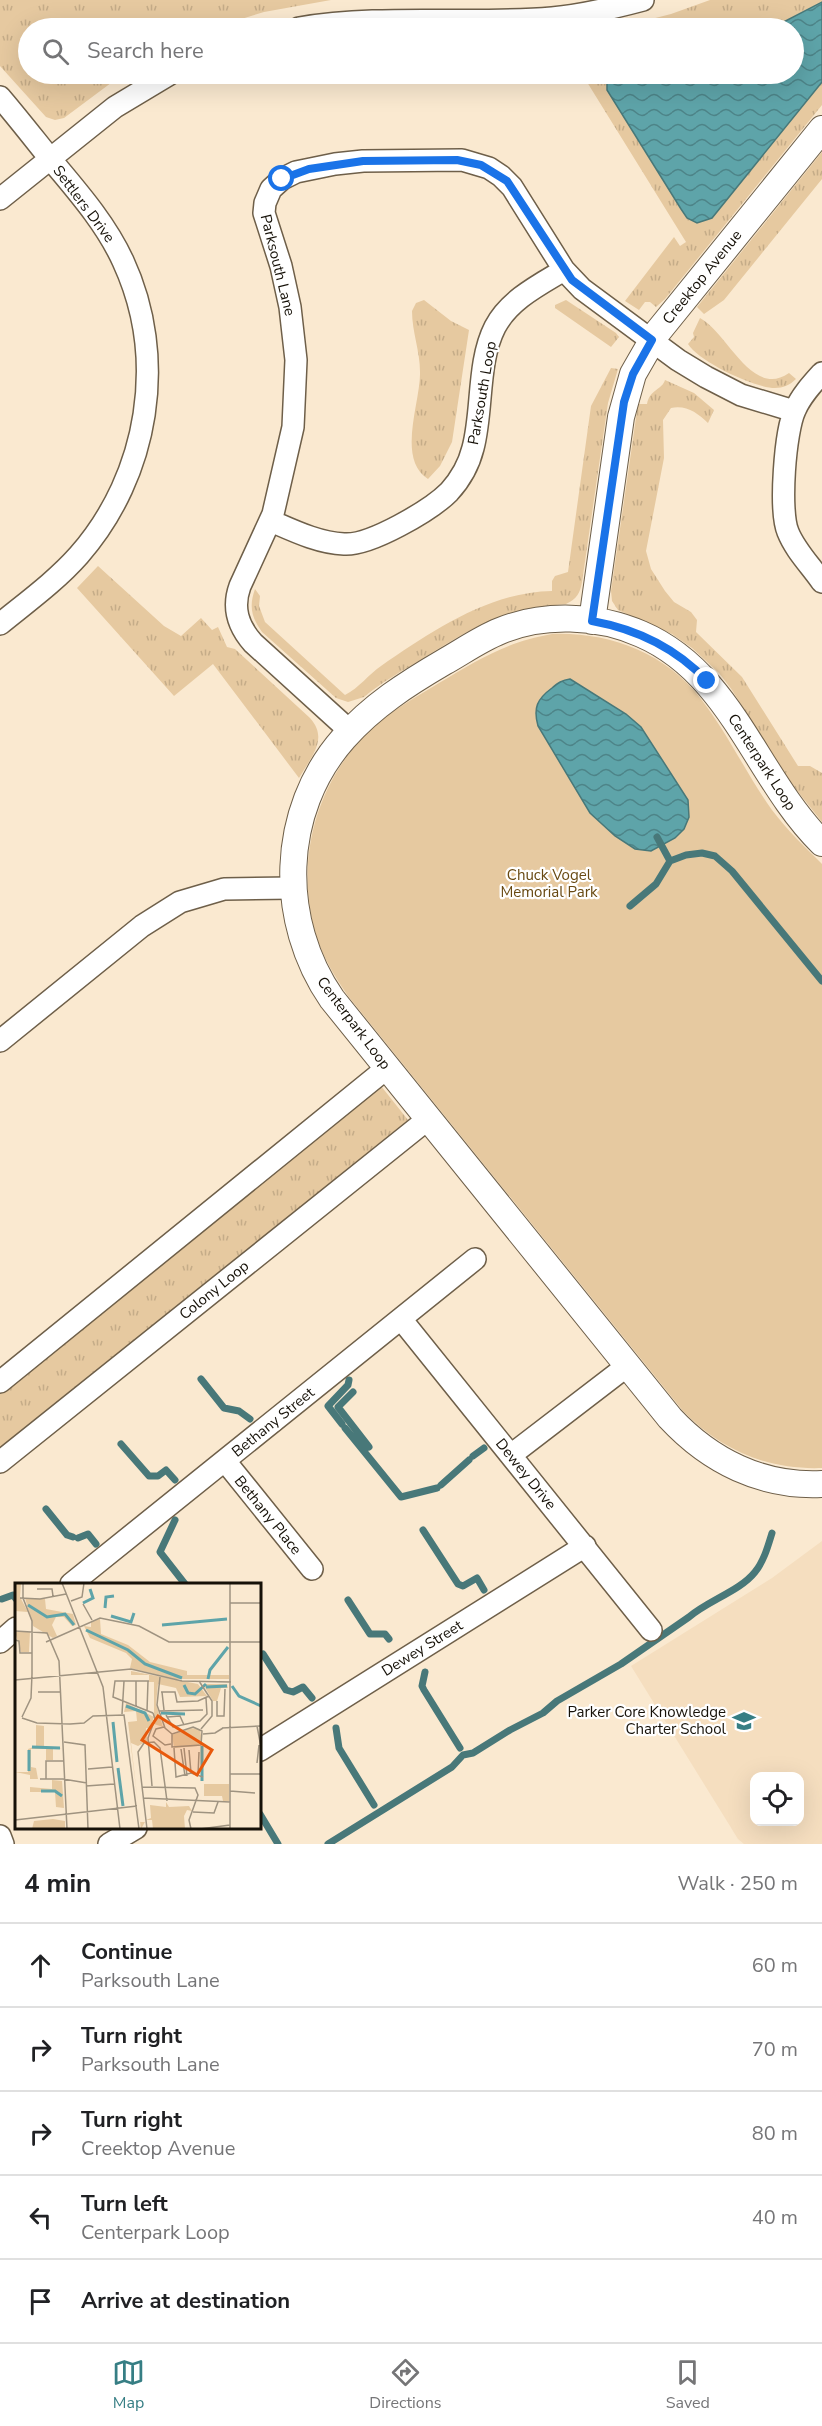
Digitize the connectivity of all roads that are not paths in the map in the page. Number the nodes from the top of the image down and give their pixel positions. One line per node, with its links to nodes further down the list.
1 (643, 0): 2 (street)
2 (552, 18)
3 (152, 84): 6 (street)
4 (0, 97): 6 (street, Settlers Drive)
5 (822, 129): 9 (street, Creektop Avenue)
6 (50, 159): 7 (street); 15 (street, Settlers Drive)
7 (0, 199)
8 (564, 270): 9 (street, Parksouth Lane); 12 (street, Parksouth Loop); 12 (street, Parksouth Lane)
9 (652, 340): 11 (street, Parksouth Lane); 14 (street, Creektop Avenue)
10 (822, 373): 11 (street)
11 (794, 411): 13 (street)
12 (271, 521): 16 (street, Parksouth Lane)
13 (822, 582)
14 (592, 621): 16 (street, Centerpark Loop); 17 (street, Centerpark Loop)
15 (0, 624)
16 (350, 732): 18 (street, Centerpark Loop)
17 (822, 843)
18 (293, 888): 19 (street); 20 (street, Centerpark Loop)
19 (0, 1041)
20 (387, 1068): 21 (street, Centerpark Loop); 25 (street)
21 (428, 1119): 24 (street, Centerpark Loop); 28 (street, Colony Loop)
22 (475, 1259): 23 (street, Bethany Street)
23 (401, 1318): 26 (street, Dewey Drive); 27 (street, Bethany Street)
24 (627, 1366): 26 (street); 29 (street, Centerpark Loop)
25 (0, 1382)
26 (511, 1455): 30 (street, Dewey Drive)
27 (225, 1461): 31 (street, Bethany Place); 32 (street, Bethany Street)
28 (0, 1462)
29 (822, 1484)
30 (585, 1546): 34 (street, Dewey Drive); 36 (street, Dewey Street)
31 (312, 1569)
32 (72, 1583)
33 (15, 1629): 35 (street)
34 (651, 1630)
35 (0, 1642)
36 (261, 1749)
37 (133, 1829): 40 (street)
38 (0, 1836): 39 (street)
39 (3, 1844)
40 (109, 1844)

